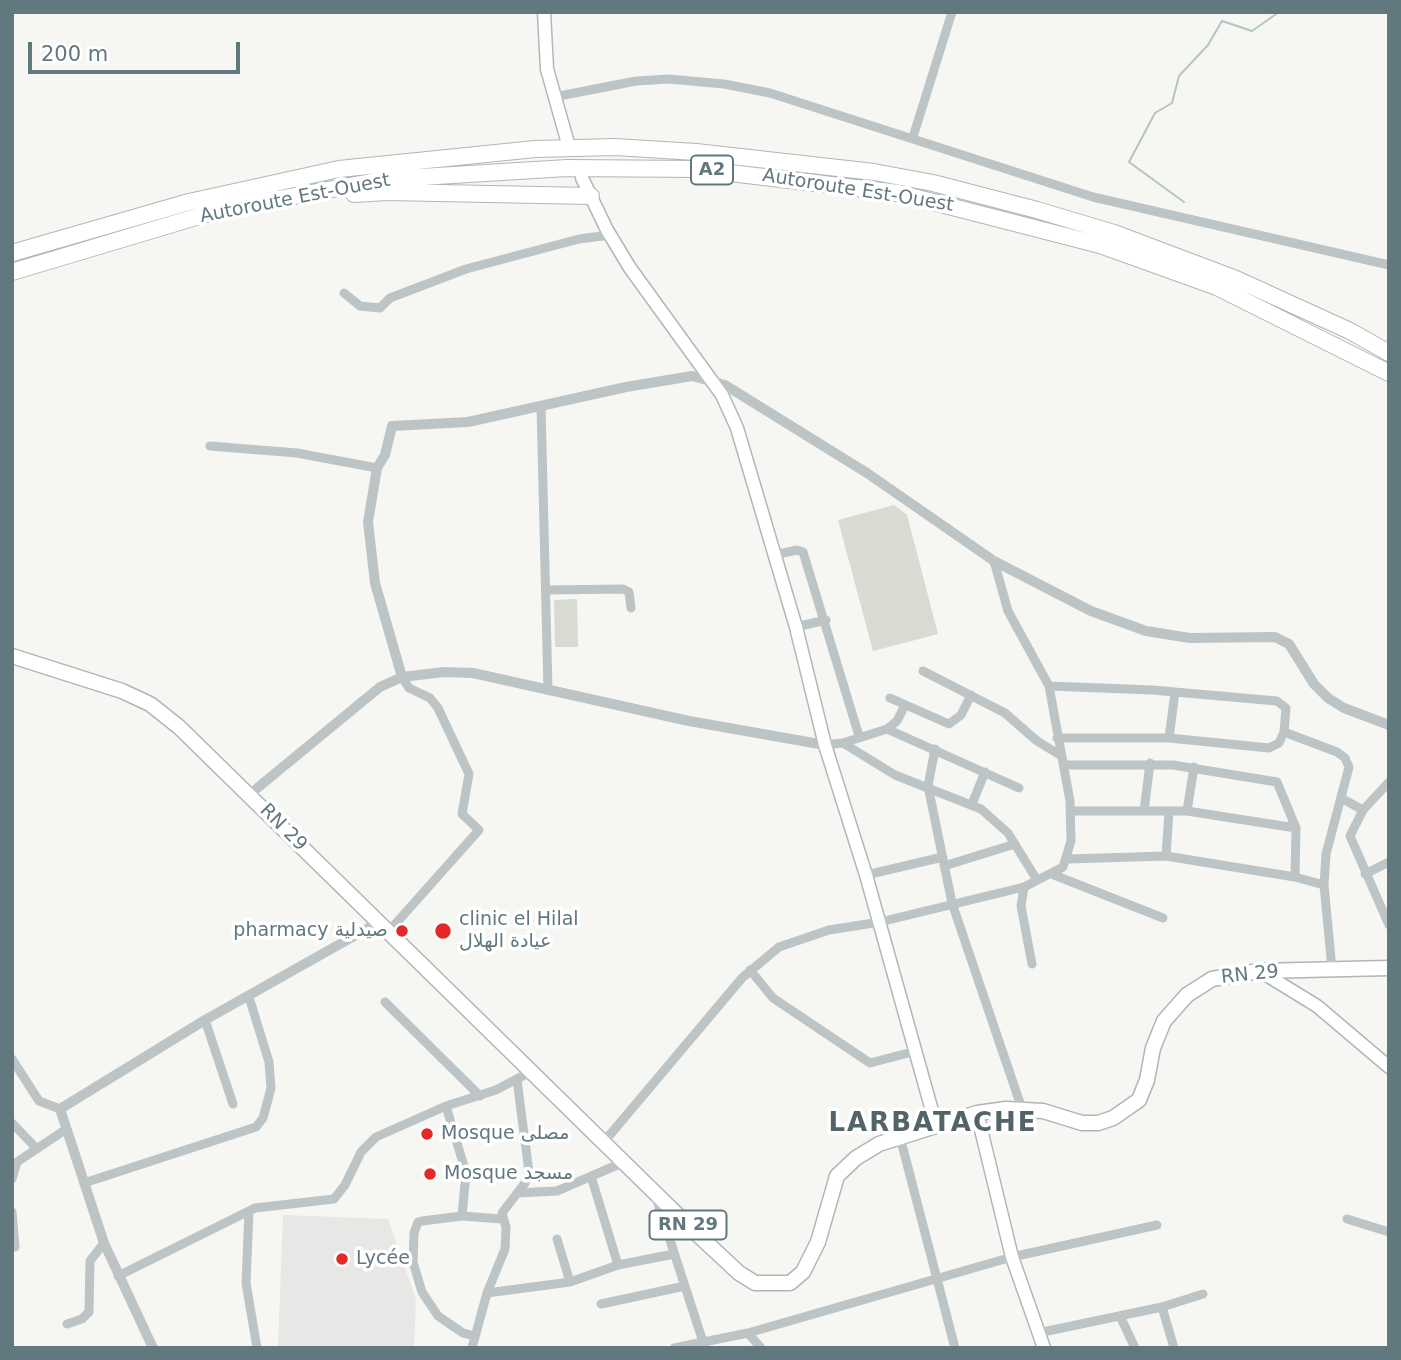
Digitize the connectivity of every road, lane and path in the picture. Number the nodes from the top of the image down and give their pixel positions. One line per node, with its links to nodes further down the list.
1 (544, 12): 3 (main road)
2 (953, 12): 4 (street)
3 (554, 97): 4 (street); 5 (main road)
4 (913, 137): 11 (street)
5 (567, 140)
6 (582, 178): 7 (main road)
7 (591, 196): 8 (highway); 9 (main road)
8 (258, 203): 12 (highway, Autoroute Est-Ouest / A2); 15 (highway, Autoroute Est-Ouest / A2)
9 (610, 235): 13 (street); 16 (main road)
10 (12, 253): 14 (highway, Autoroute Est-Ouest / A2)
11 (1389, 265)
12 (12, 272)
13 (344, 293)
14 (1389, 353)
15 (1389, 373)
16 (707, 379): 17 (street); 20 (main road); 21 (street)
17 (541, 405): 19 (street); 22 (street)
18 (210, 446): 19 (street)
19 (377, 468): 28 (street)
20 (774, 555): 24 (street); 25 (main road)
21 (994, 561): 29 (street); 35 (street)
22 (545, 590): 23 (street); 30 (street)
23 (631, 608)
24 (826, 620): 25 (street); 38 (street)
25 (796, 627): 42 (main road)
26 (12, 656): 52 (main road, RN 29 / RN 29)
27 (923, 671): 32 (street)
28 (402, 677): 30 (street); 52 (street); 77 (street)
29 (1049, 686): 31 (street); 39 (street)
30 (548, 690): 42 (street)
31 (1175, 692): 37 (street); 40 (street)
32 (971, 695): 34 (street); 44 (street)
33 (890, 698): 34 (street)
34 (905, 705): 36 (street)
35 (1389, 725)
36 (887, 729): 38 (street); 43 (street)
37 (1284, 732): 40 (street); 53 (street)
38 (859, 736): 41 (street)
39 (1056, 738): 40 (street); 44 (street)
40 (1169, 738)
41 (843, 743): 42 (street); 50 (street)
42 (825, 746): 67 (main road)
43 (935, 749): 48 (street); 50 (street)
44 (1060, 755): 46 (street)
45 (1150, 763): 46 (street); 47 (street); 57 (street)
46 (1064, 765): 56 (street)
47 (1194, 767): 59 (street); 60 (street)
48 (985, 772): 51 (street); 54 (street)
49 (1389, 782): 55 (street)
50 (928, 786): 54 (street); 64 (street)
51 (1019, 788)
52 (250, 794): 77 (main road, RN 29 / RN 29)
53 (1341, 798): 55 (street); 71 (street)
54 (972, 804): 61 (street)
55 (1363, 810): 66 (street)
56 (1071, 811): 57 (street); 63 (street)
57 (1144, 811): 58 (street)
58 (1169, 811): 59 (street); 62 (street)
59 (1186, 811): 60 (street)
60 (1296, 828): 69 (street)
61 (1015, 844): 64 (street); 70 (street)
62 (1166, 856): 63 (street); 69 (street)
63 (1068, 859): 68 (street)
64 (944, 861): 67 (street); 73 (street)
65 (1389, 862): 66 (street)
66 (1365, 874): 76 (street)
67 (866, 875): 75 (main road)
68 (1054, 875): 70 (street); 74 (street)
69 (1295, 877): 71 (street)
70 (1037, 880): 72 (street)
71 (1324, 885): 80 (street)
72 (1024, 887): 73 (street); 78 (street)
73 (953, 903): 75 (street); 95 (street)
74 (1163, 918)
75 (880, 922): 81 (street); 86 (main road)
76 (1389, 925)
77 (384, 926): 83 (street); 89 (main road, RN 29 / RN 29)
78 (1032, 964)
79 (1388, 966): 80 (main road, RN 29 / RN 29)
80 (1332, 969): 82 (main road, RN 29 / RN 29)
81 (750, 970): 86 (street); 101 (street)
82 (1259, 971): 88 (main road); 95 (main road, RN 29 / RN 29)
83 (249, 997): 85 (street); 106 (street)
84 (384, 1002): 91 (street)
85 (205, 1020): 92 (street); 94 (street)
86 (915, 1051): 98 (main road)
87 (12, 1059): 94 (street)
88 (1389, 1067)
89 (530, 1072): 90 (street); 101 (main road, RN 29 / RN 29)
90 (517, 1080): 91 (street); 108 (street)
91 (480, 1096): 93 (street)
92 (233, 1104)
93 (446, 1106): 109 (street); 111 (street)
94 (60, 1109): 99 (street)
95 (1022, 1109): 96 (main road, RN 29 / RN 29)
96 (978, 1113): 98 (main road, RN 29 / RN 29); 120 (main road)
97 (12, 1123): 102 (street)
98 (936, 1125): 100 (main road, RN 29 / RN 29)
99 (65, 1130): 102 (street); 106 (street)
100 (901, 1137): 107 (main road, RN 29 / RN 29); 123 (street)
101 (603, 1143): 103 (main road, RN 29 / RN 29)
102 (37, 1149): 105 (street)
103 (624, 1162): 104 (street); 107 (main road, RN 29 / RN 29)
104 (591, 1176): 108 (street); 121 (street)
105 (12, 1180)
106 (83, 1183): 117 (street)
107 (654, 1192): 119 (street)
108 (517, 1194): 112 (street)
109 (249, 1211): 122 (street); 137 (street)
110 (12, 1212): 118 (street)
111 (462, 1216): 112 (street); 134 (street)
112 (502, 1219): 126 (street)
113 (1347, 1219): 115 (street)
114 (1157, 1225): 120 (street)
115 (1389, 1232)
116 (557, 1240): 124 (street)
117 (104, 1244): 122 (street); 131 (street)
118 (15, 1247)
119 (674, 1254): 121 (street); 125 (street)
120 (1012, 1257): 123 (street); 133 (main road)
121 (618, 1265): 124 (street)
122 (118, 1276): 136 (street)
123 (938, 1279): 132 (street); 141 (street)
124 (570, 1282): 126 (street)
125 (685, 1286): 128 (street); 135 (street)
126 (487, 1293): 134 (street)
127 (1203, 1294): 129 (street)
128 (601, 1304)
129 (1162, 1307): 130 (street); 144 (street)
130 (1120, 1316): 133 (street); 143 (street)
131 (67, 1324)
132 (748, 1333): 135 (street); 140 (street)
133 (1038, 1333): 142 (main road)
134 (475, 1336): 138 (street)
135 (703, 1344): 139 (street)
136 (153, 1348)
137 (257, 1348)
138 (472, 1348)
139 (674, 1348)
140 (761, 1348)
141 (956, 1348)
142 (1044, 1348)
143 (1135, 1348)
144 (1174, 1348)

